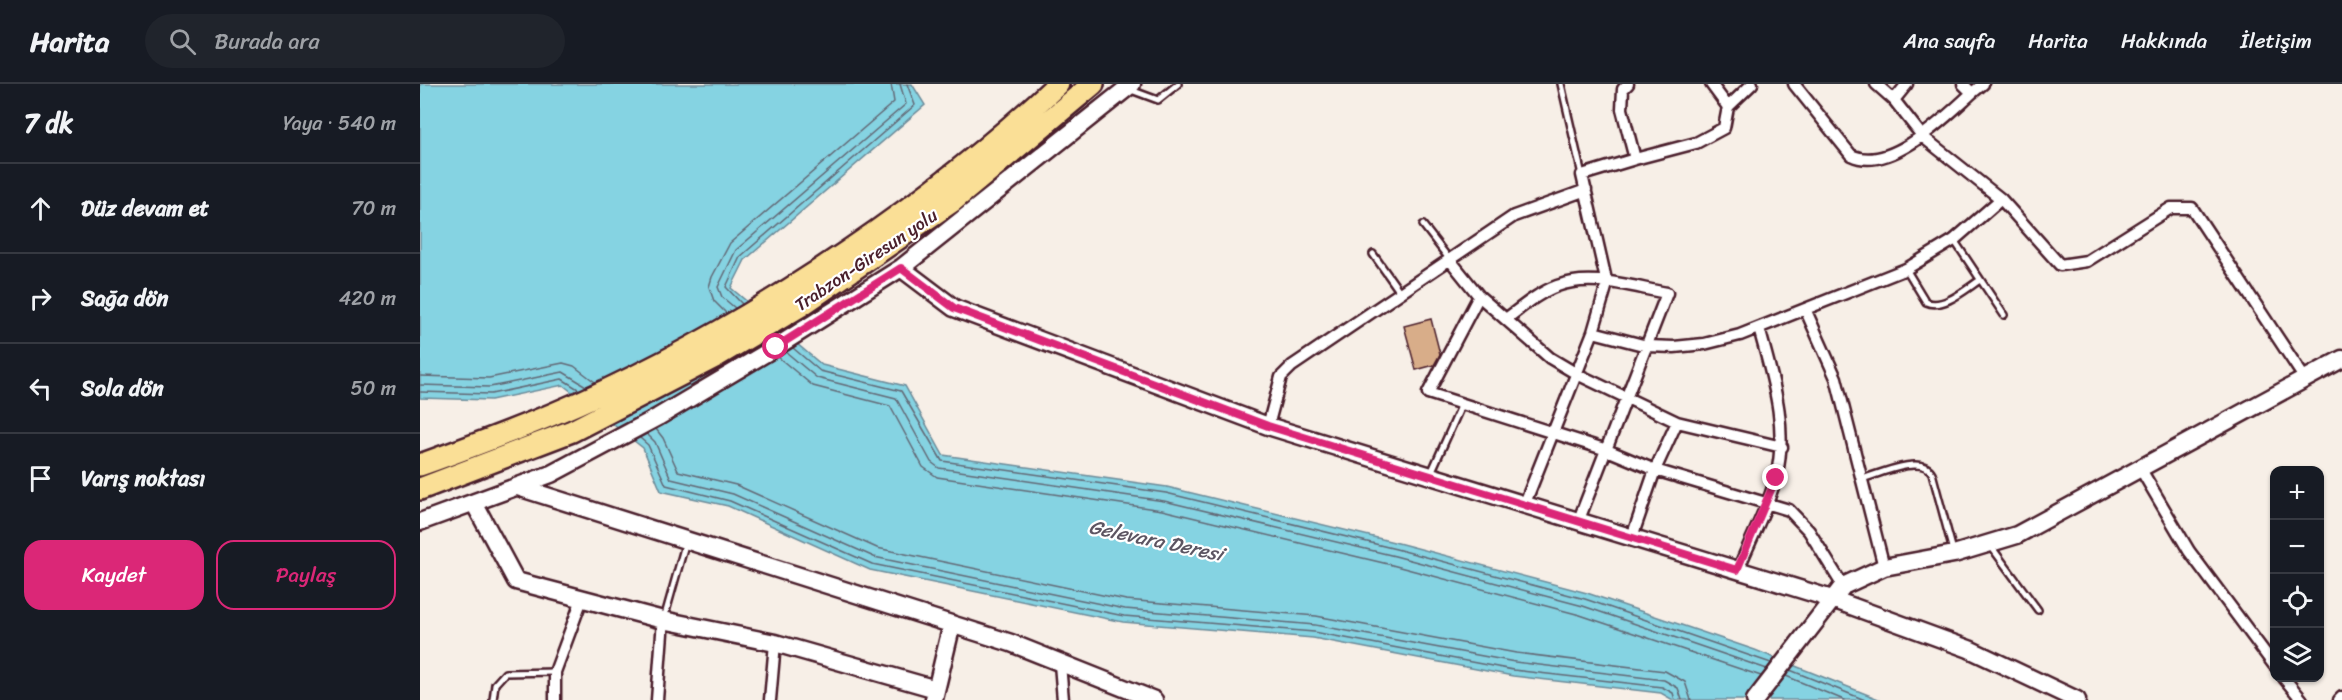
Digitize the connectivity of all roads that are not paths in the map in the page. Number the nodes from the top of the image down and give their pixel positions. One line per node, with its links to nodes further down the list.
1 (1058, 84): 32 (highway, Trabzon-Giresun yolu)
2 (1093, 84): 32 (highway, Trabzon-Giresun yolu)
3 (1178, 84): 13 (lane)
4 (1562, 84): 19 (lane)
5 (1628, 84): 18 (street)
6 (1711, 84): 16 (street)
7 (1752, 84): 16 (street)
8 (1794, 84): 17 (street)
9 (1876, 84): 15 (street)
10 (1907, 84): 15 (street)
11 (1963, 84): 14 (street)
12 (1983, 84): 14 (street)
13 (1130, 86): 26 (street)
14 (1972, 93): 17 (street)
15 (1894, 100): 17 (street)
16 (1728, 107): 18 (street)
17 (1923, 137): 21 (street)
18 (1635, 159): 19 (street)
19 (1582, 175): 20 (street)
20 (1586, 190): 25 (street); 29 (street)
21 (2001, 199): 23 (street); 41 (street)
22 (1423, 225): 25 (lane)
23 (1954, 240): 27 (street); 28 (lane)
24 (1374, 254): 30 (lane)
25 (1450, 260): 30 (street); 31 (street)
26 (901, 268): 45 (street); 54 (street)
27 (1906, 269): 28 (lane); 33 (street)
28 (1980, 280): 34 (lane)
29 (1607, 284): 35 (street); 37 (street); 38 (street)
30 (1401, 293): 45 (street)
31 (1479, 296): 35 (street); 43 (street)
32 (795, 297): 49 (highway, Trabzon-Giresun yolu); 55 (highway, Trabzon-Giresun yolu)
33 (1806, 311): 36 (street); 53 (street)
34 (2004, 315)
35 (1506, 319): 40 (street)
36 (1760, 328): 38 (street); 47 (street)
37 (1593, 332): 38 (street); 40 (street)
38 (1647, 346): 42 (street)
39 (2342, 359): 41 (street)
40 (1577, 374): 42 (street); 46 (street)
41 (2305, 379): 50 (street)
42 (1628, 397): 44 (street); 48 (street)
43 (1462, 404): 46 (street); 52 (lane)
44 (1677, 422): 47 (street); 51 (street)
45 (1268, 426): 52 (street)
46 (1553, 434): 48 (street); 57 (street)
47 (1782, 447): 58 (street)
48 (1607, 450): 51 (street); 60 (street)
49 (420, 463)
50 (2140, 468): 63 (street); 74 (street)
51 (1655, 470): 58 (street); 61 (street)
52 (1430, 475): 57 (street)
53 (1862, 479): 64 (lane); 65 (street)
54 (518, 487): 56 (street); 62 (street)
55 (420, 489)
56 (474, 503): 59 (street); 68 (street)
57 (1525, 503): 60 (street)
58 (1766, 503): 66 (street); 67 (street)
59 (420, 522)
60 (1578, 522): 61 (street)
61 (1632, 537): 66 (street)
62 (687, 540): 71 (lane); 72 (street)
63 (1989, 543): 64 (street); 70 (lane)
64 (1954, 554): 65 (street)
65 (1884, 567): 67 (street)
66 (1737, 570): 69 (street)
67 (1843, 586): 69 (street)
68 (582, 599): 71 (street); 76 (street)
69 (1832, 599): 85 (street); 86 (street)
70 (2038, 609)
71 (663, 620): 73 (street); 81 (street)
72 (952, 624): 75 (street); 78 (street)
73 (775, 643): 78 (street); 82 (street)
74 (2270, 660)
75 (1060, 664): 83 (street); 84 (street)
76 (555, 672): 79 (lane); 80 (street)
77 (2287, 682): 87 (street)
78 (935, 695)
79 (493, 700)
80 (555, 700)
81 (657, 700)
82 (770, 700)
83 (1063, 700)
84 (1154, 700)
85 (1755, 700)
86 (2077, 700)
87 (2302, 700)

